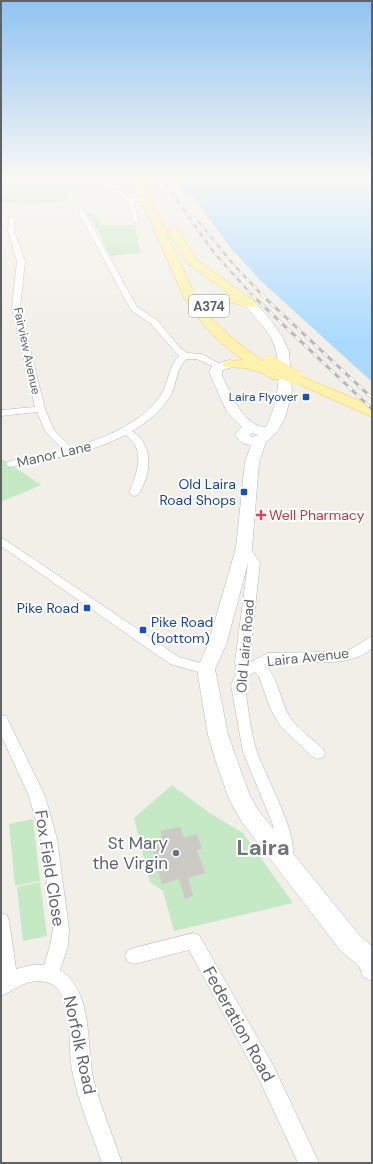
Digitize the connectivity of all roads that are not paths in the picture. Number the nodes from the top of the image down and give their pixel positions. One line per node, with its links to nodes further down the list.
1 (12, 233): 13 (street, Fairview Avenue)
2 (93, 233): 9 (street)
3 (161, 233): 8 (main road, A374)
4 (175, 233): 7 (main road, A374)
5 (176, 233): 6 (main road, A374)
6 (250, 304): 7 (main road); 18 (main road, Old Laira Road)
7 (208, 305): 11 (main road, A374)
8 (222, 337): 10 (main road); 11 (main road, A374)
9 (185, 356): 10 (street); 17 (street, Manor Lane)
10 (225, 365): 11 (main road); 18 (main road)
11 (274, 371): 12 (main road, A374)
12 (352, 406): 14 (main road, A374); 16 (main road, A374)
13 (40, 409): 15 (street); 19 (street, Fairview Avenue)
14 (372, 412)
15 (1, 413)
16 (372, 418)
17 (124, 431): 19 (street, Manor Lane); 21 (street)
18 (253, 434): 23 (main road, Old Laira Road)
19 (70, 452): 20 (street, Manor Lane)
20 (10, 464)
21 (134, 493)
22 (1, 541): 25 (street)
23 (244, 548): 25 (main road, Old Laira Road); 26 (street, Old Laira Road)
24 (372, 642): 26 (street, Laira Avenue)
25 (206, 669): 29 (main road)
26 (250, 669): 28 (street); 29 (street, Old Laira Road)
27 (1, 720): 33 (street, Fox Field Close)
28 (318, 753)
29 (285, 860): 32 (main road)
30 (1, 921): 34 (street)
31 (134, 956): 36 (street, Federation Road)
32 (371, 962)
33 (50, 974): 34 (street); 35 (street, Norfolk Road)
34 (5, 984)
35 (112, 1163)
36 (309, 1163)

